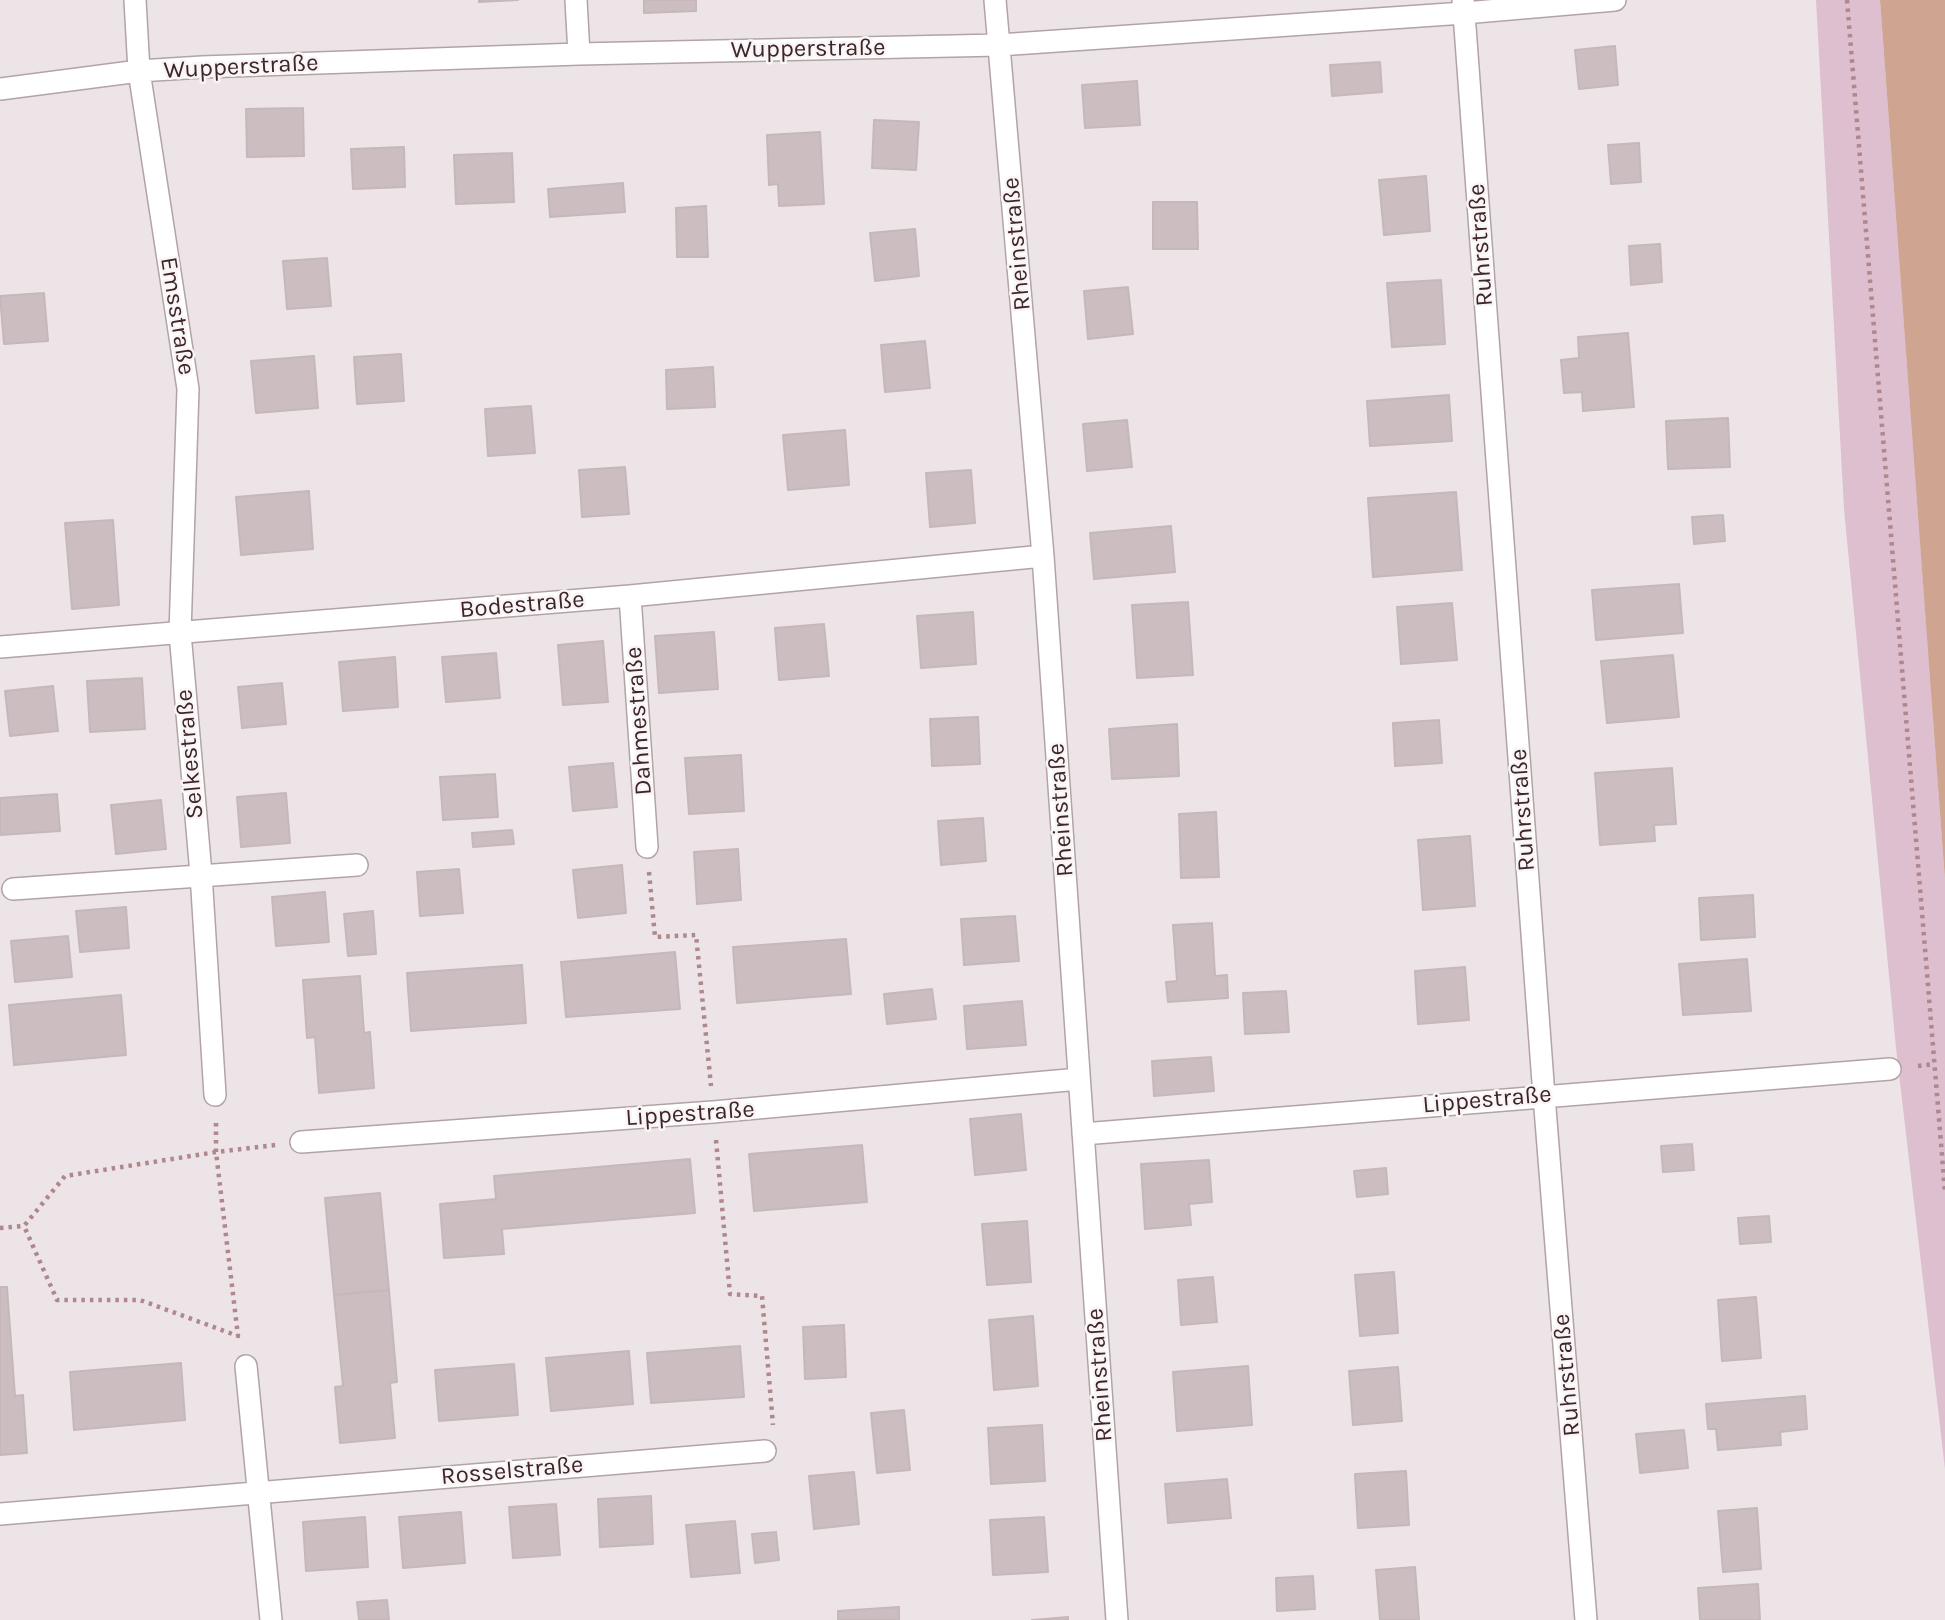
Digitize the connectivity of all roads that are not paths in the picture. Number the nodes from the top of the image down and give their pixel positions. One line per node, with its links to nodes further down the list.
1 (135, 0): 8 (street, Emsstraße)
2 (576, 0): 7 (street)
3 (995, 0): 6 (street, Rheinstraße)
4 (1615, 0): 5 (street, Wupperstraße)
5 (1463, 7): 6 (street, Wupperstraße); 21 (street, Ruhrstraße)
6 (999, 45): 7 (street, Wupperstraße); 10 (street, Rheinstraße)
7 (579, 54): 8 (street, Wupperstraße)
8 (139, 71): 9 (street, Wupperstraße); 12 (street, Emsstraße)
9 (0, 89)
10 (1043, 555): 11 (street, Bodestraße); 19 (street, Rheinstraße)
11 (630, 596): 12 (street, Bodestraße); 14 (street, Dahmestraße)
12 (180, 633): 13 (street, Bodestraße); 16 (street, Selkestraße)
13 (0, 647)
14 (647, 847)
15 (356, 865): 16 (street)
16 (201, 874): 17 (street); 20 (street, Selkestraße)
17 (13, 889)
18 (1890, 1069): 21 (street, Lippestraße)
19 (1079, 1079): 22 (street, Rheinstraße); 23 (street, Lippestraße)
20 (215, 1095)
21 (1544, 1096): 22 (street, Lippestraße); 30 (street, Ruhrstraße)
22 (1083, 1134): 29 (street, Rheinstraße)
23 (301, 1142)
24 (246, 1366): 26 (street)
25 (765, 1451): 26 (street, Rosselstraße)
26 (259, 1492): 27 (street, Rosselstraße); 28 (street)
27 (0, 1514)
28 (271, 1620)
29 (1117, 1620)
30 (1586, 1620)

